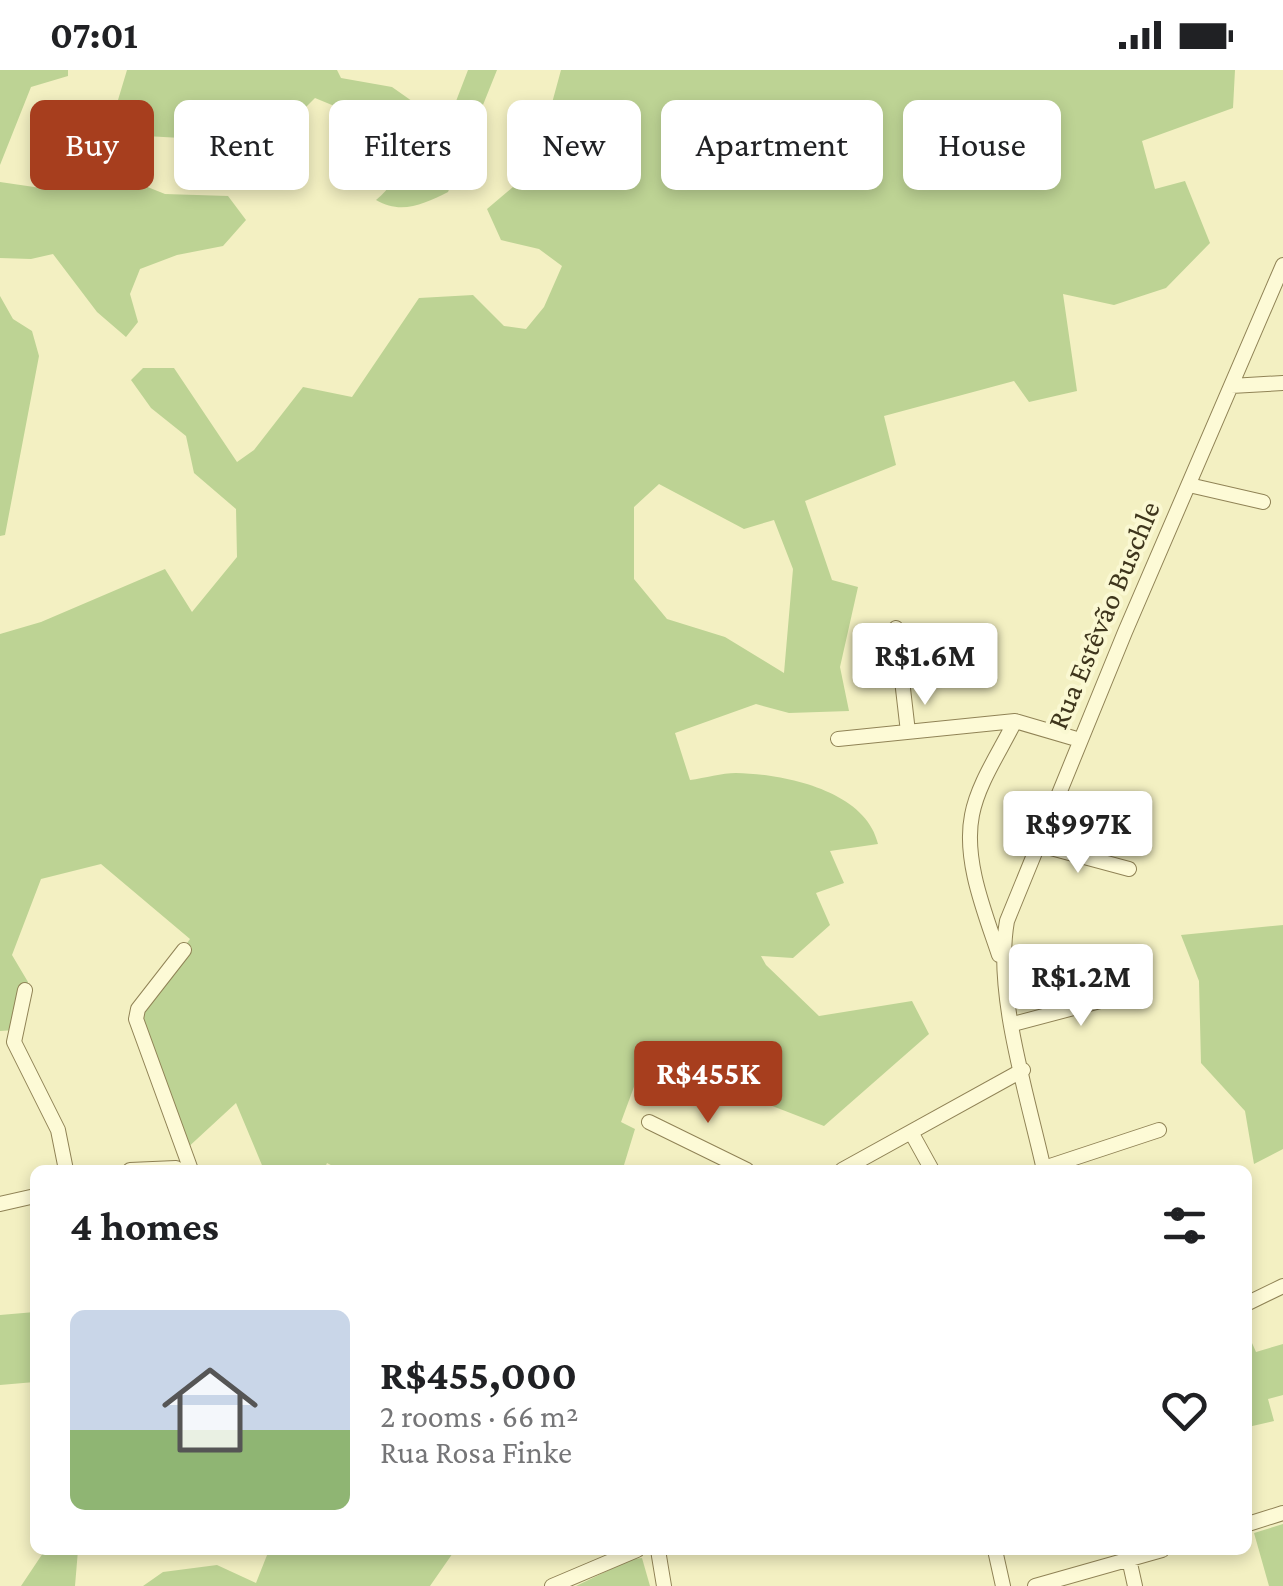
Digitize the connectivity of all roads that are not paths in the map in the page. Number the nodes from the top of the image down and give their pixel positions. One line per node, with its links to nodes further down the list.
1 (1283, 266): 3 (street, Rua Estêvão Buschle)
2 (1283, 383): 3 (street)
3 (1231, 386): 4 (street, Rua Estêvão Buschle)
4 (1188, 485): 5 (street); 10 (street, Rua Estêvão Buschle)
5 (1263, 502)
6 (896, 628): 8 (street)
7 (1015, 721): 8 (street); 10 (street); 14 (street)
8 (908, 732): 9 (street)
9 (838, 738)
10 (1080, 740): 11 (street, Rua Estêvão Buschle)
11 (1036, 844): 12 (street); 14 (street, Rua Estêvão Buschle)
12 (1129, 869)
13 (184, 950): 23 (street)
14 (1003, 965): 17 (street, Rua Estêvão Buschle)
15 (25, 990): 22 (street)
16 (1138, 992): 17 (street)
17 (1013, 1024): 18 (street, Rua Estêvão Buschle)
18 (1023, 1070): 21 (street); 27 (street, Rua Estêvão Buschle)
19 (649, 1122): 24 (street)
20 (1159, 1130): 28 (street)
21 (911, 1132): 25 (street); 26 (street)
22 (65, 1165)
23 (180, 1165)
24 (737, 1165)
25 (851, 1165)
26 (929, 1165)
27 (1043, 1165)
28 (1056, 1165)
29 (30, 1197): 30 (street)
30 (0, 1204)
31 (1283, 1286): 32 (street)
32 (1252, 1302)
33 (1283, 1514): 34 (street)
34 (1252, 1523)
35 (625, 1555): 39 (street)
36 (659, 1555): 40 (street)
37 (996, 1555): 41 (street)
38 (1128, 1555): 42 (street); 43 (street)
39 (552, 1586)
40 (664, 1586)
41 (1004, 1586)
42 (1035, 1586)
43 (1134, 1586)

